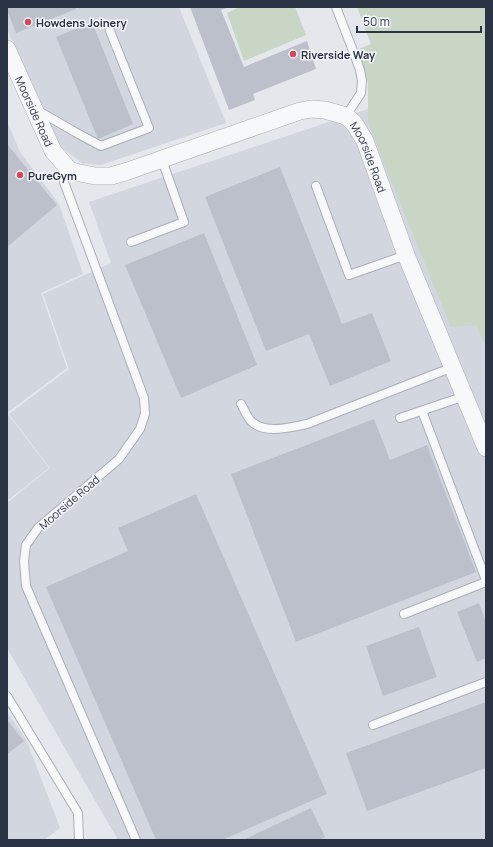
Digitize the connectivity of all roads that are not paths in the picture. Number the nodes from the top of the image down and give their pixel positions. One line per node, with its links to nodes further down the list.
1 (336, 7): 5 (lane)
2 (110, 31): 4 (lane)
3 (7, 49): 4 (street, Moorside Road)
4 (34, 108): 7 (street, Moorside Road)
5 (346, 116): 6 (street, Moorside Road); 10 (street, Moorside Road)
6 (162, 160): 7 (street, Moorside Road); 9 (lane)
7 (68, 169): 23 (lane, Moorside Road)
8 (316, 186): 10 (lane)
9 (131, 242)
10 (406, 255): 11 (street, Moorside Road)
11 (453, 367): 12 (street, Moorside Road); 13 (lane)
12 (465, 396): 14 (lane); 16 (street, Moorside Road)
13 (242, 404)
14 (422, 411): 15 (lane); 17 (lane)
15 (400, 418)
16 (486, 448)
17 (486, 581): 18 (lane)
18 (404, 614)
19 (486, 682): 21 (lane)
20 (7, 696): 22 (lane)
21 (373, 725)
22 (79, 840)
23 (136, 840)

